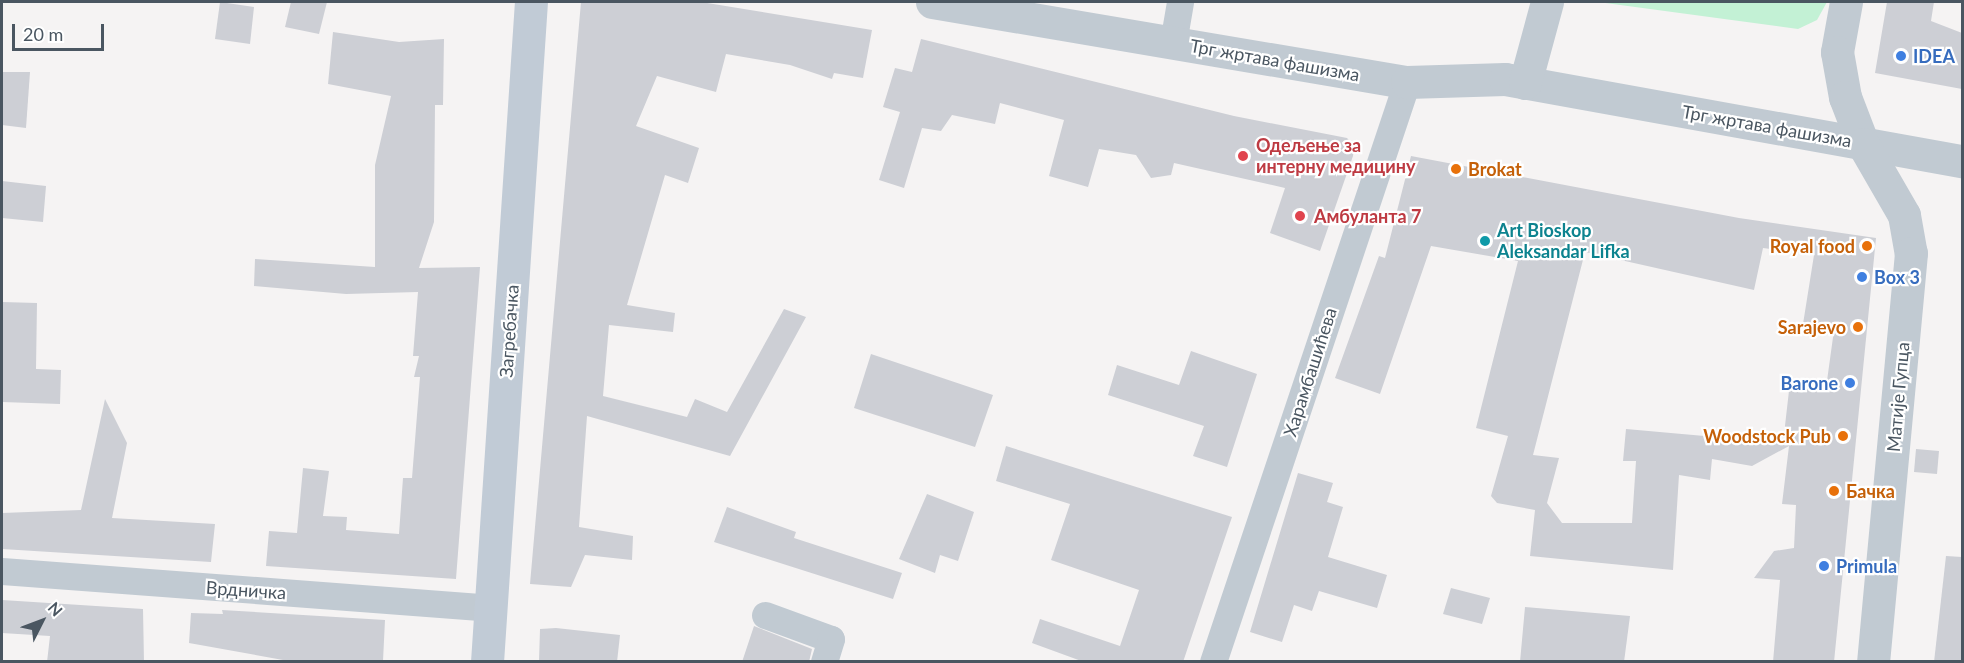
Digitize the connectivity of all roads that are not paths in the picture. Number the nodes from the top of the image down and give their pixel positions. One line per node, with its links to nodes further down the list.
1 (531, 2): 12 (main road, Загребачка)
2 (932, 2): 6 (street)
3 (1180, 2): 6 (street, Трг жртава фашизма)
4 (1547, 2): 8 (street)
5 (1846, 2): 9 (street, Трг жртава фашизма)
6 (1173, 43): 7 (street, Трг жртава фашизма)
7 (1407, 82): 8 (street, Трг жртава фашизма); 16 (street, Харамбашићева)
8 (1525, 83): 9 (street, Трг жртава фашизма)
9 (1863, 144): 10 (street); 17 (street, Матије Гупца)
10 (1962, 161)
11 (2, 571): 12 (street, Врдничка)
12 (490, 608): 14 (main road, Загребачка)
13 (765, 615): 15 (street)
14 (488, 662)
15 (824, 662)
16 (1213, 662)
17 (1873, 662)

